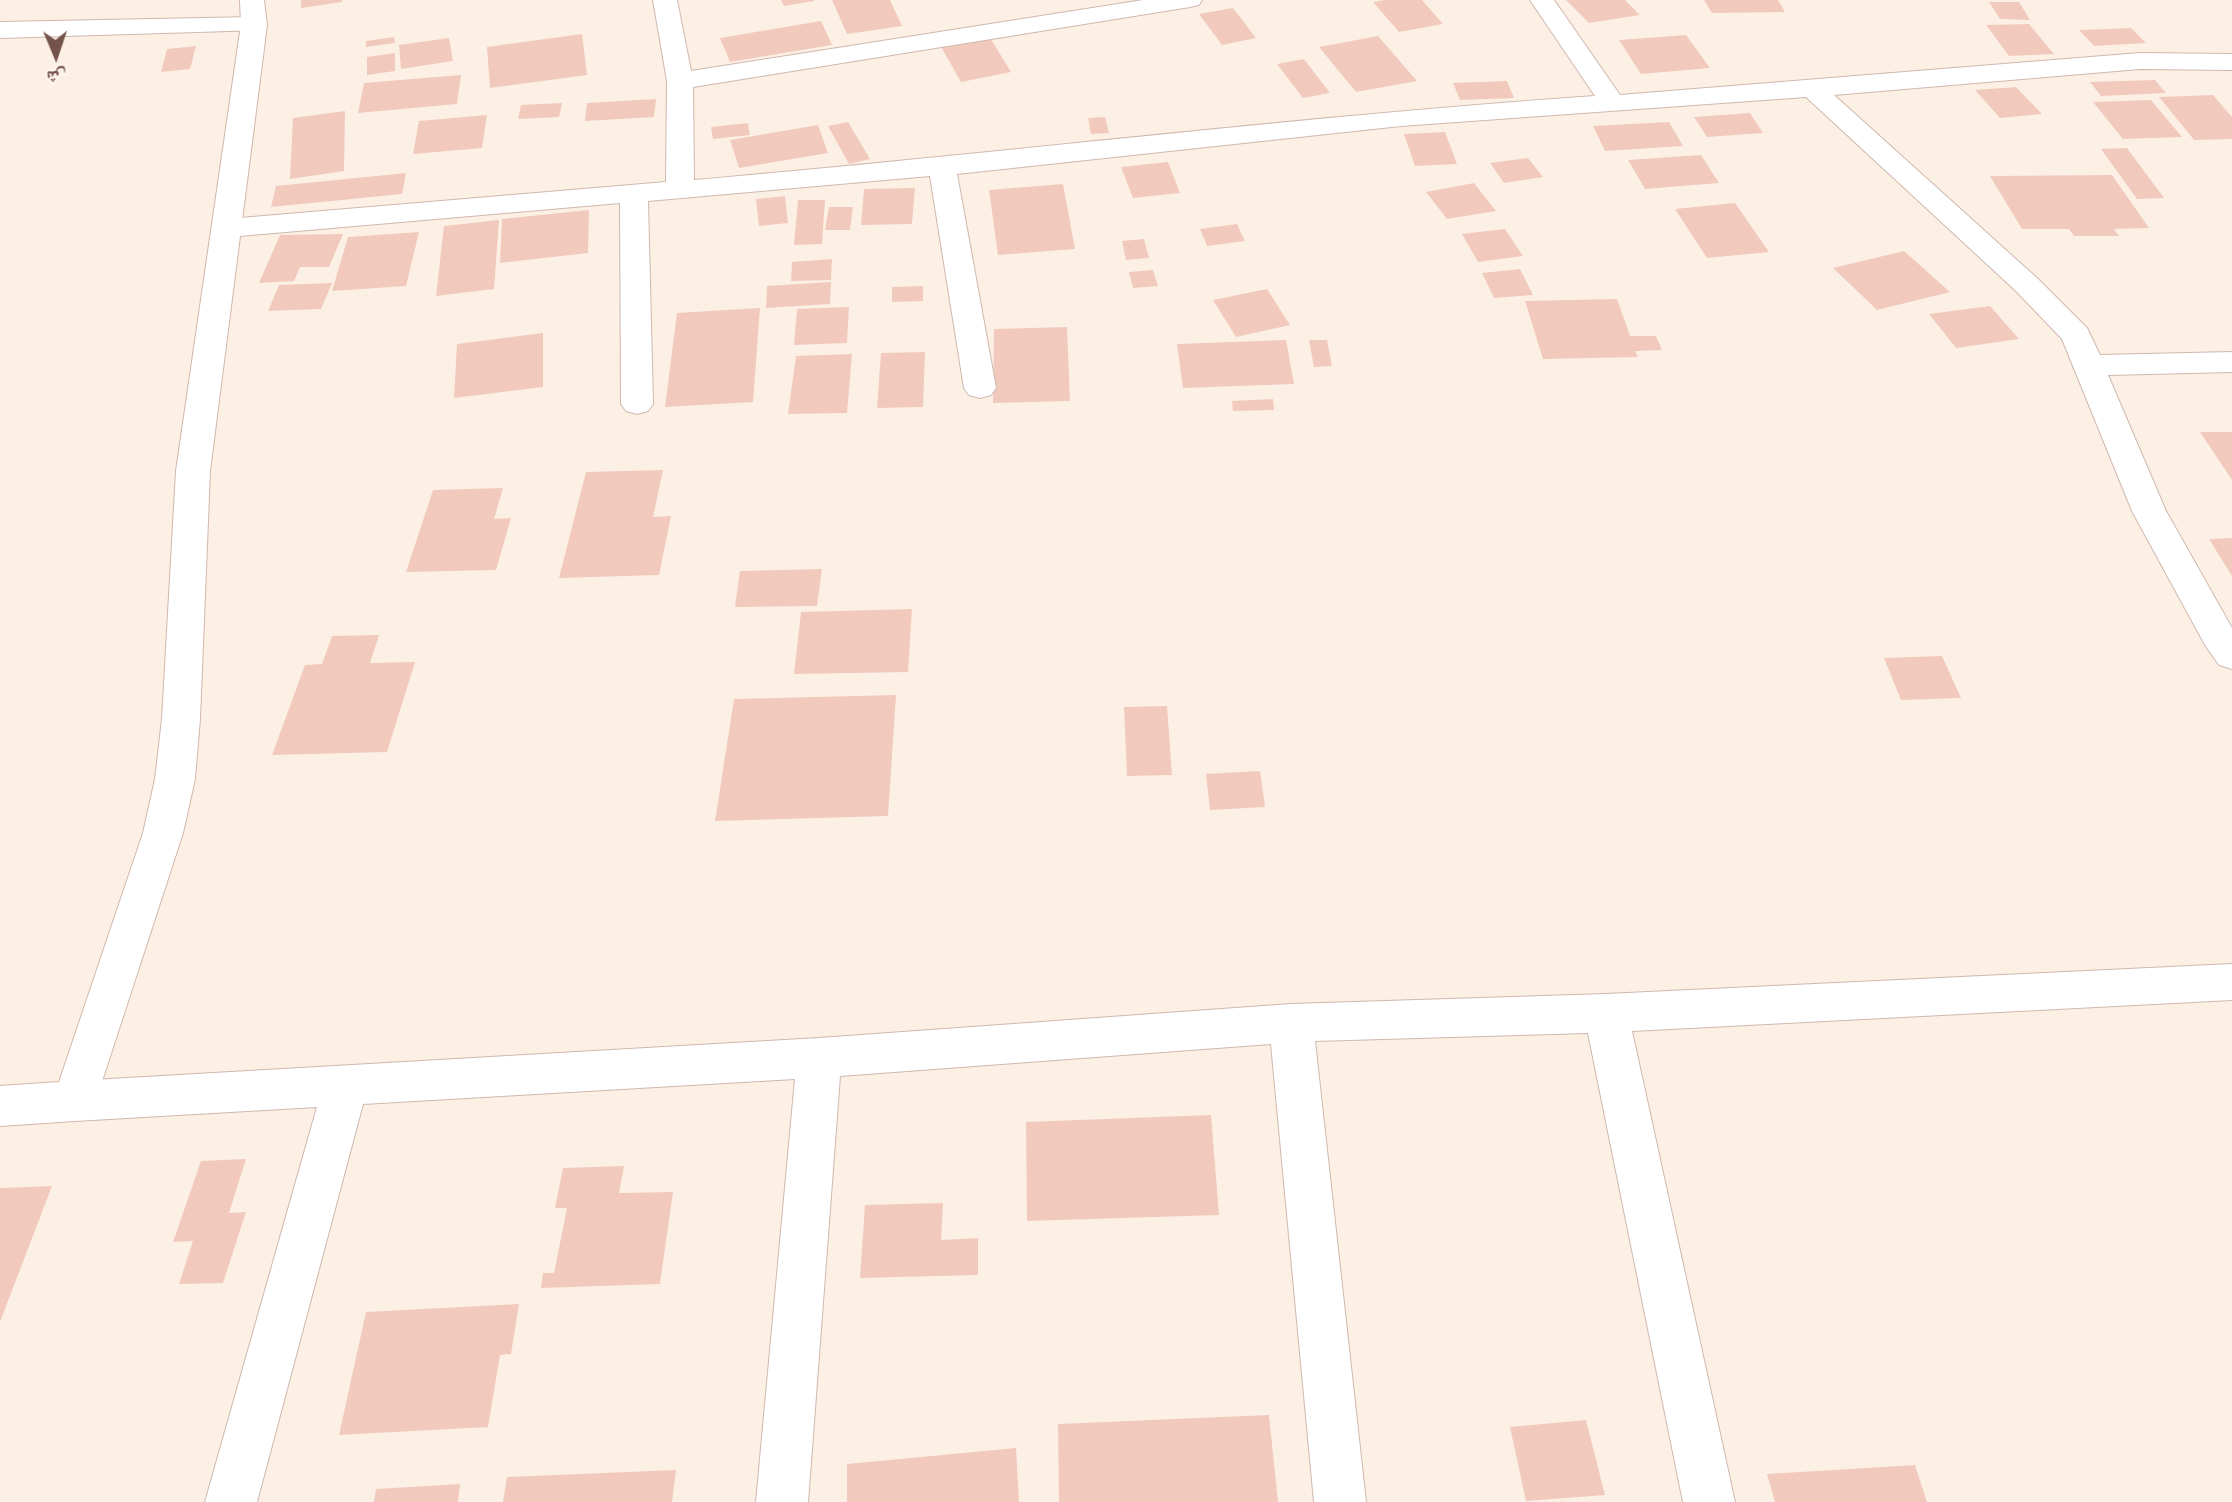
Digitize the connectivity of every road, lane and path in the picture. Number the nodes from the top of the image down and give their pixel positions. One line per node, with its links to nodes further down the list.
1 (665, 0): 7 (street)
2 (1190, 0): 7 (street)
3 (1542, 0): 9 (street)
4 (253, 12): 5 (street); 13 (street)
5 (0, 30)
6 (2232, 62): 8 (street)
7 (680, 81): 11 (street)
8 (1812, 89): 9 (street); 15 (street)
9 (1613, 103): 10 (street)
10 (942, 167): 11 (street); 16 (street)
11 (680, 188): 12 (street)
12 (634, 194): 13 (street); 17 (street)
13 (228, 228): 24 (street)
14 (2232, 362): 15 (street)
15 (2091, 366): 18 (street)
16 (981, 388)
17 (637, 404)
18 (2232, 655)
19 (2232, 982): 20 (street)
20 (1606, 1013): 21 (street); 29 (street)
21 (1291, 1024): 22 (street); 28 (street)
22 (819, 1058): 23 (street); 27 (street)
23 (346, 1085): 24 (street); 26 (street)
24 (75, 1101): 25 (street)
25 (0, 1106)
26 (231, 1502)
27 (782, 1502)
28 (1340, 1502)
29 (1709, 1502)

